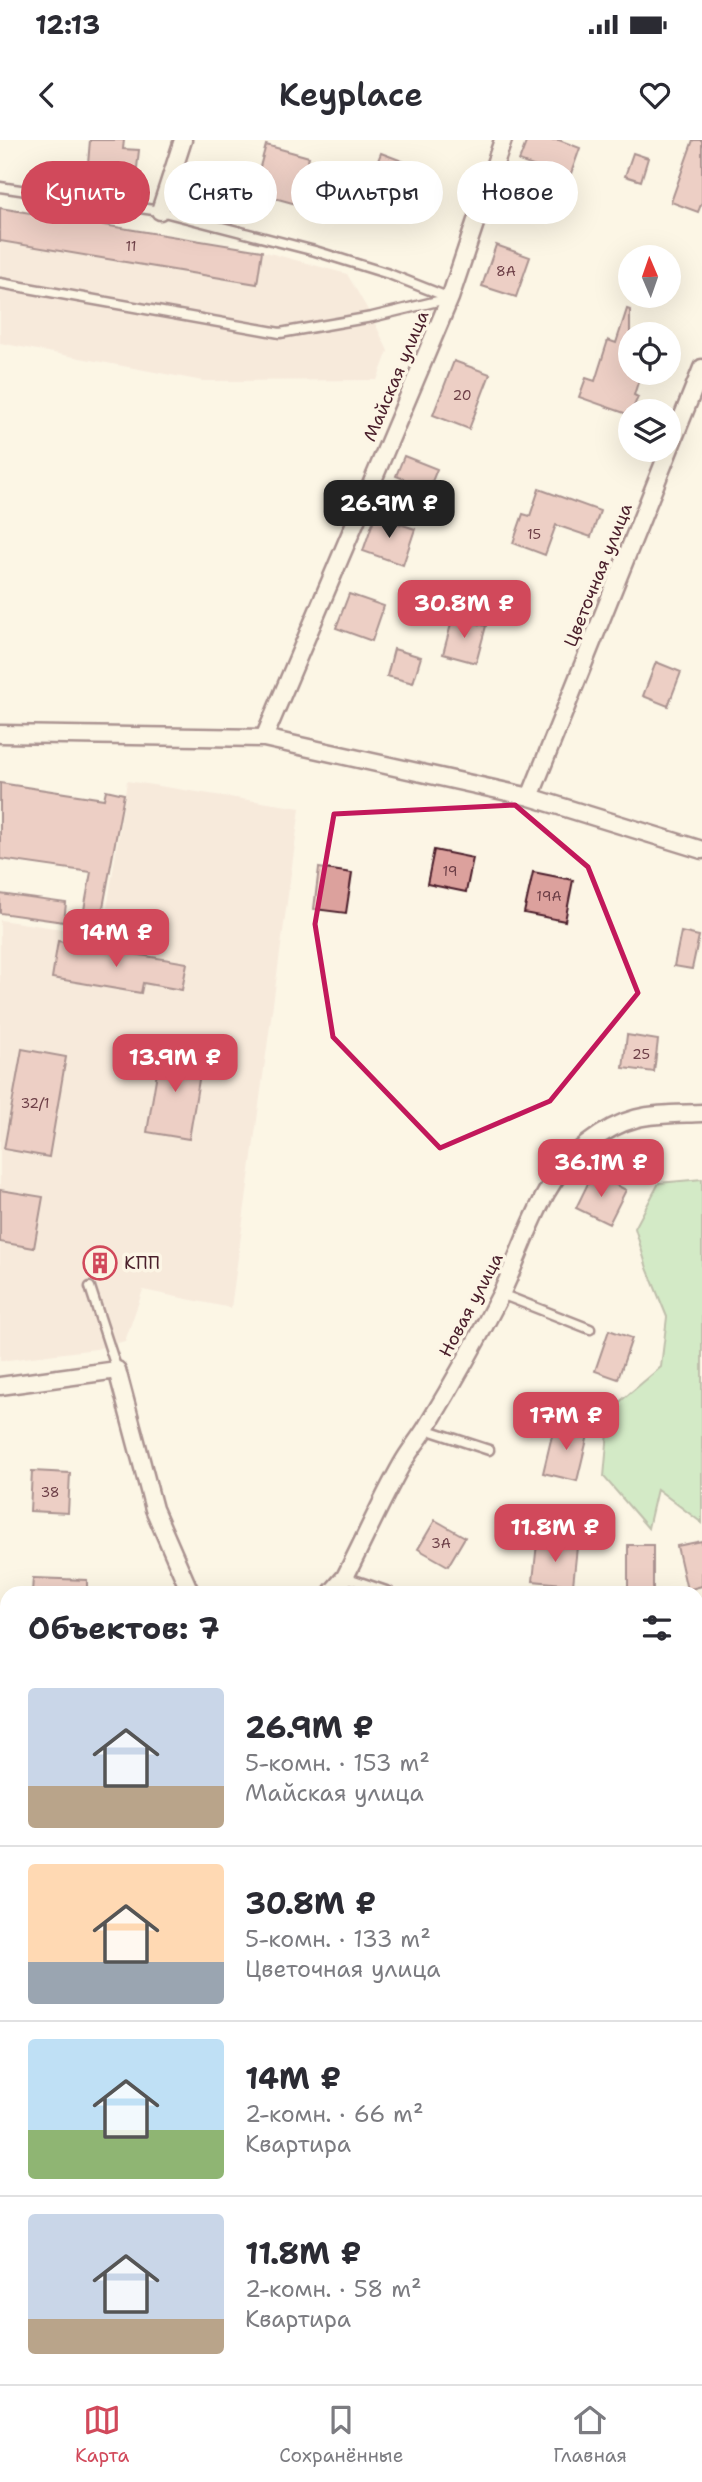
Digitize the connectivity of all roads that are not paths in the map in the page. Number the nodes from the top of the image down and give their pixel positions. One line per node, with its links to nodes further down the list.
1 (183, 140): 4 (street)
2 (503, 140): 6 (street, Майская улица)
3 (0, 187): 4 (lane)
4 (160, 211): 6 (lane)
5 (0, 283): 6 (lane)
6 (450, 298): 9 (street, Майская улица)
7 (702, 368): 10 (street, Цветочная улица)
8 (0, 734): 9 (street)
9 (264, 738): 10 (street)
10 (530, 797): 11 (street)
11 (702, 850)
12 (702, 1113): 14 (street, Новая улица)
13 (90, 1287): 16 (lane)
14 (501, 1294): 15 (lane); 18 (street, Новая улица)
15 (590, 1329)
16 (117, 1370): 17 (street); 21 (street)
17 (0, 1386)
18 (425, 1429): 19 (lane); 20 (street, Новая улица)
19 (489, 1450)
20 (345, 1577): 22 (street, Новая улица); 23 (lane)
21 (187, 1586)
22 (337, 1586)
23 (371, 1586)

